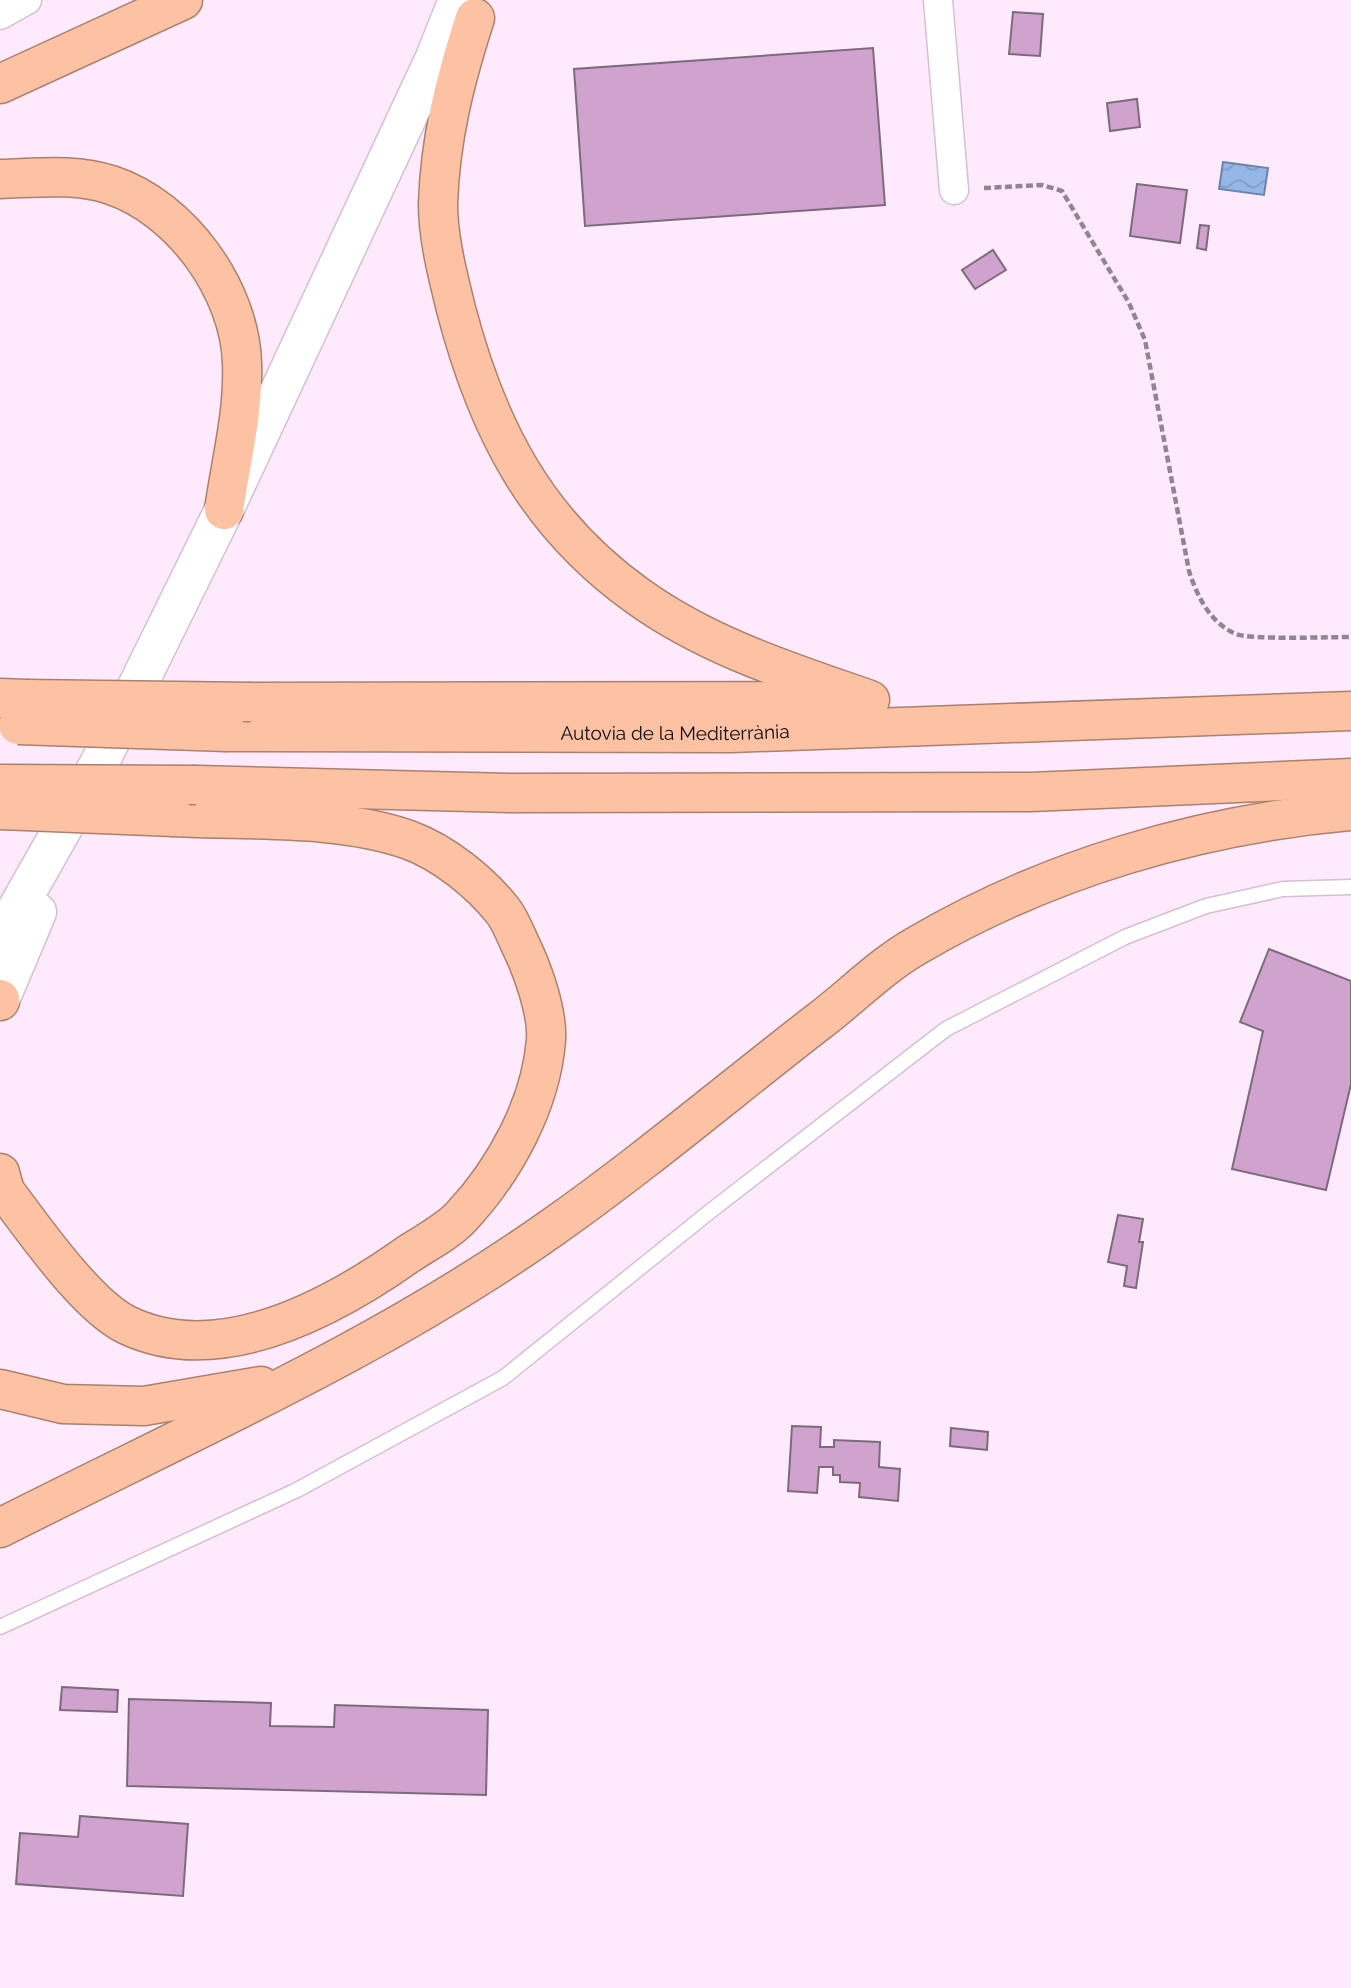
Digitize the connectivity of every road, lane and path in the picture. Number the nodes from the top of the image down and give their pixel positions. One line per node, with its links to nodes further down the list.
1 (27, 0): 5 (street)
2 (183, 0): 6 (highway)
3 (938, 0): 8 (street)
4 (474, 6): 9 (street); 11 (highway)
5 (0, 15)
6 (0, 85)
7 (0, 179): 9 (highway)
8 (954, 190): 10 (path)
9 (224, 510): 15 (street)
10 (1351, 638)
11 (870, 700): 12 (highway, bridge); 14 (highway)
12 (11, 711): 14 (highway, Autovia de la Mediterrània, bridge)
13 (1351, 711): 14 (highway, Autovia de la Mediterrània)
14 (1042, 720)
15 (99, 764): 21 (street); 22 (street)
16 (1351, 778): 17 (highway, bridge)
17 (0, 784)
18 (0, 810): 23 (highway, bridge)
19 (1351, 811): 24 (highway)
20 (1351, 887): 27 (lane)
21 (0, 939)
22 (0, 1000)
23 (0, 1173)
24 (309, 1374): 25 (highway); 26 (highway)
25 (0, 1390)
26 (0, 1528)
27 (0, 1627)

